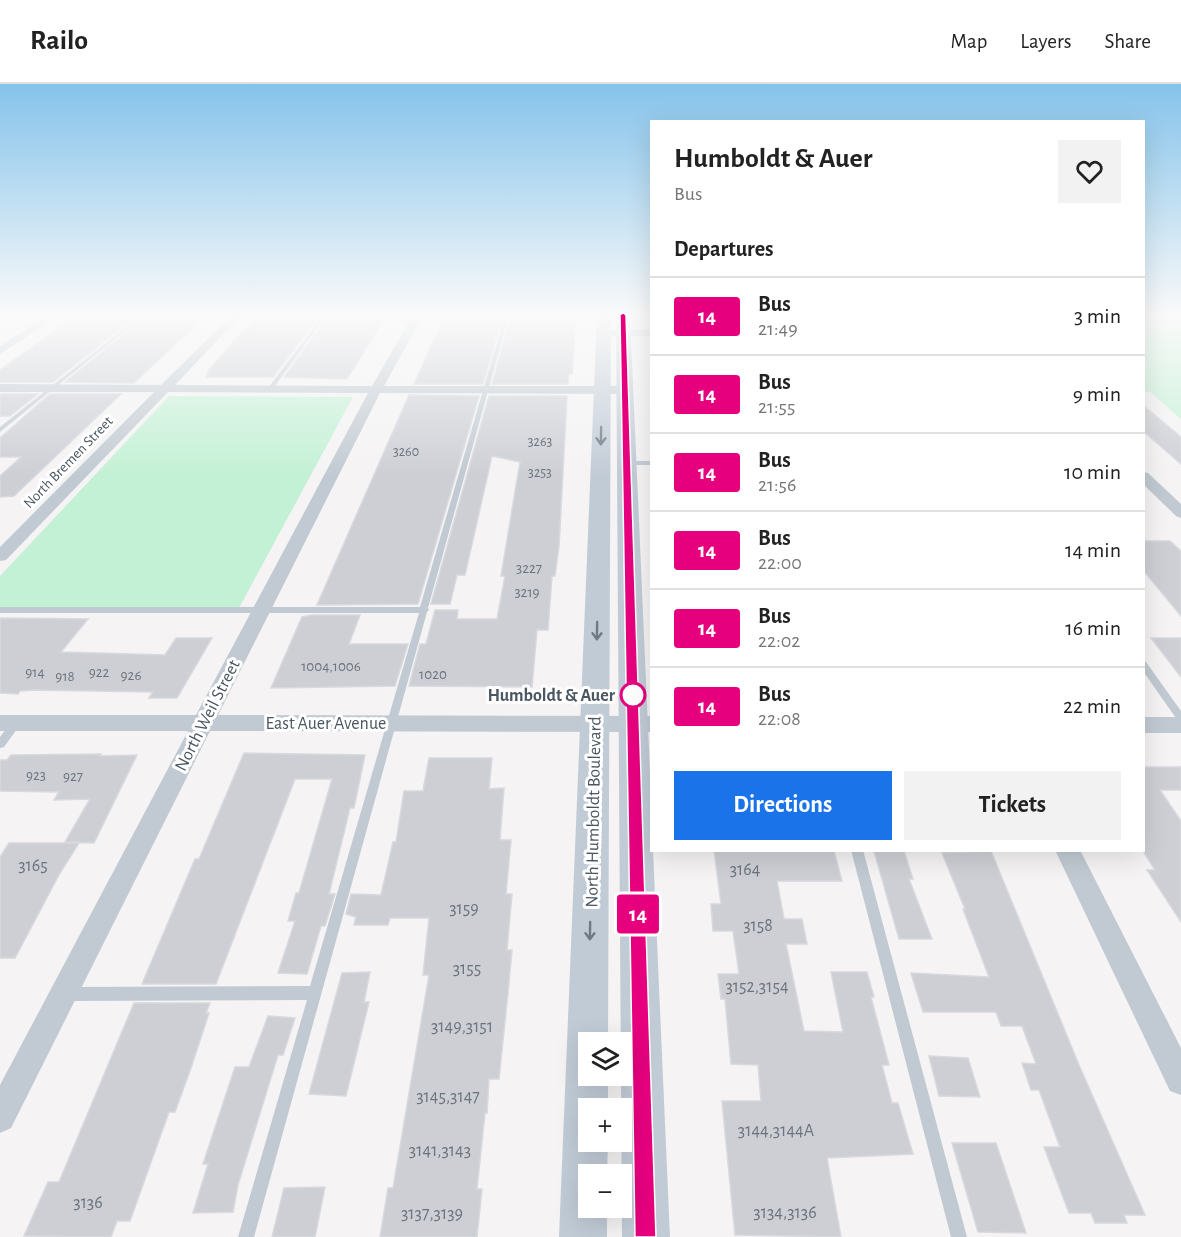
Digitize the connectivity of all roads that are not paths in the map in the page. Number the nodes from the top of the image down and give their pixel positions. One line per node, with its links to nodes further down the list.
1 (76, 369): 8 (lane)
2 (182, 369): 9 (street, North Bremen Street)
3 (285, 369): 10 (lane)
4 (387, 369): 11 (street, North Weil Street)
5 (492, 369): 12 (lane)
6 (616, 369): 13 (main road, North Humboldt Boulevard)
7 (0, 388): 8 (street)
8 (52, 388): 9 (street); 14 (lane)
9 (162, 388): 10 (street); 18 (street, North Bremen Street)
10 (270, 389): 11 (street)
11 (376, 389): 12 (street); 21 (street, North Weil Street)
12 (486, 390): 13 (street); 20 (lane)
13 (614, 390): 15 (main road, North Humboldt Boulevard); 27 (main road, North Humboldt Boulevard, one-way to 27)
14 (0, 430)
15 (639, 463): 28 (main road, North Humboldt Boulevard)
16 (1145, 478): 17 (street)
17 (1181, 513)
18 (0, 556)
19 (0, 610): 21 (lane)
20 (425, 610): 21 (lane); 26 (lane)
21 (260, 612): 25 (street, North Weil Street)
22 (1145, 667): 23 (lane)
23 (1181, 718)
24 (8, 723): 25 (street, East Auer Avenue); 31 (lane)
25 (203, 723): 26 (street, East Auer Avenue); 35 (street, North Weil Street)
26 (390, 723): 27 (street, East Auer Avenue); 34 (lane)
27 (595, 724): 28 (street, East Auer Avenue); 39 (main road, North Humboldt Boulevard, one-way to 39)
28 (642, 724): 40 (main road, North Humboldt Boulevard)
29 (1145, 725): 30 (street)
30 (1181, 725)
31 (0, 744)
32 (857, 852): 41 (lane)
33 (1068, 852): 36 (street)
34 (315, 993): 35 (lane); 38 (lane)
35 (64, 994): 37 (street, North Weil Street)
36 (1181, 1080)
37 (0, 1117)
38 (246, 1237)
39 (583, 1237)
40 (646, 1237)
41 (959, 1237)

